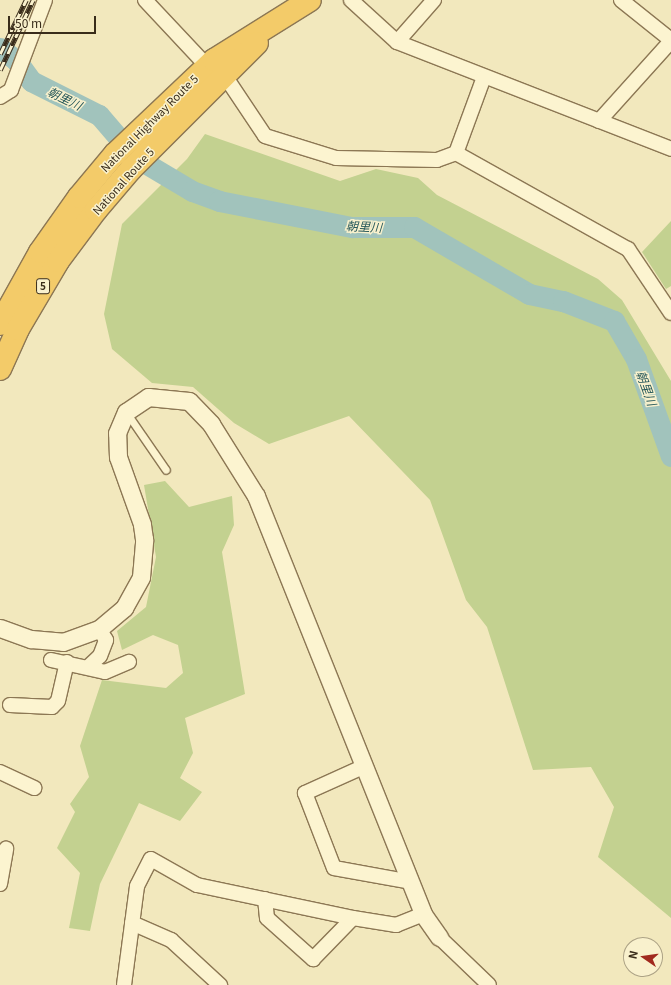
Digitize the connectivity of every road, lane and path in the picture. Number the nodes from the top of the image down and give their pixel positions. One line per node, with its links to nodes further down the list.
1 (45, 0): 11 (street)
2 (146, 0): 9 (street)
3 (310, 0): 9 (highway, National Route 5 / 5)
4 (351, 0): 8 (street)
5 (434, 0): 8 (street)
6 (621, 0): 7 (street)
7 (671, 41): 12 (street)
8 (397, 42): 10 (street)
9 (215, 67): 14 (street); 15 (highway, National Route 5 / 5); 15 (highway, National Highway Route 5 / 5)
10 (484, 77): 12 (street); 14 (street)
11 (0, 97)
12 (600, 121): 13 (street)
13 (671, 149)
14 (456, 153): 16 (street)
15 (49, 256): 17 (highway, National Highway Route 5 / 5); 18 (highway, National Route 5 / 5)
16 (671, 313)
17 (0, 324)
18 (0, 368)
19 (126, 412): 20 (lane); 22 (street); 28 (street)
20 (166, 470)
21 (0, 628): 22 (street)
22 (99, 629): 26 (street)
23 (51, 660): 24 (street)
24 (67, 662): 26 (street); 27 (street)
25 (129, 662): 26 (street)
26 (88, 667)
27 (10, 705)
28 (365, 766): 32 (street); 32 (street)
29 (0, 772): 30 (street)
30 (35, 788)
31 (6, 849): 33 (street)
32 (411, 882): 35 (street)
33 (0, 884)
34 (266, 900): 36 (street); 36 (street); 37 (street)
35 (423, 914): 36 (street); 38 (street)
36 (353, 918)
37 (132, 923): 39 (street); 40 (street)
38 (439, 937): 41 (street)
39 (124, 985)
40 (220, 985)
41 (489, 985)

